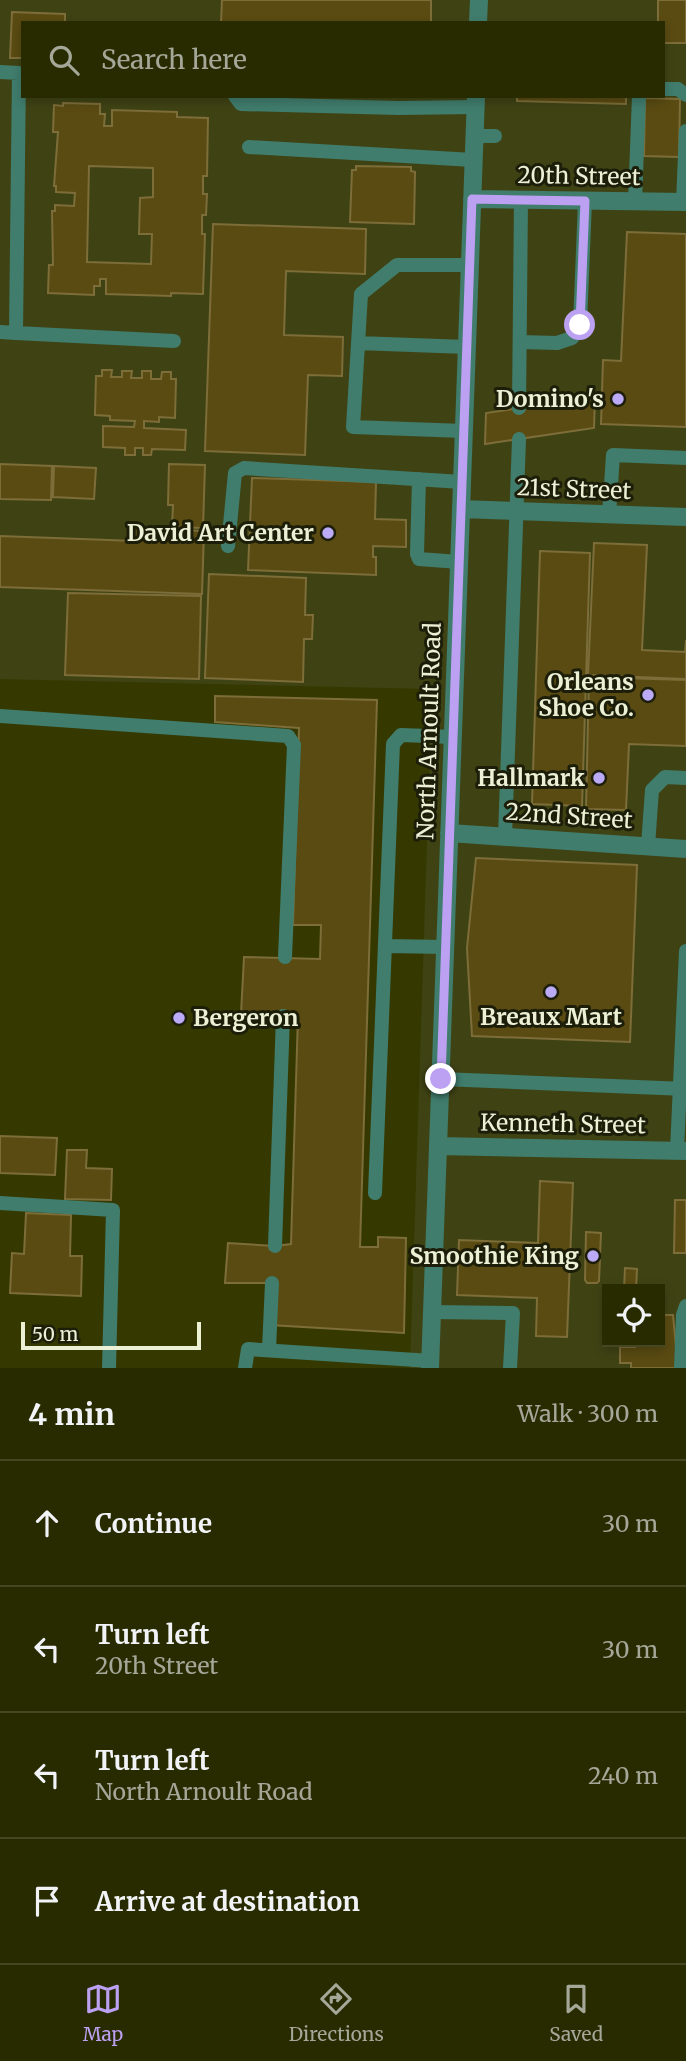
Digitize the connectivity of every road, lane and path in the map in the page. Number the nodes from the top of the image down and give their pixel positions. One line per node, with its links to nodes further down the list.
1 (479, 0): 2 (street)
2 (478, 21)
3 (0, 72): 4 (lane)
4 (21, 73): 23 (lane)
5 (665, 89): 6 (lane)
6 (686, 95)
7 (237, 98): 9 (lane)
8 (639, 98): 19 (lane)
9 (413, 102): 10 (lane)
10 (475, 102): 12 (street, North Arnoult Road)
11 (686, 131): 20 (lane)
12 (474, 136): 13 (lane); 15 (street, North Arnoult Road)
13 (495, 136)
14 (249, 147): 15 (lane)
15 (473, 160): 16 (street, North Arnoult Road)
16 (472, 199): 17 (street, 20th Street); 21 (street, North Arnoult Road)
17 (521, 200): 18 (street, 20th Street); 25 (lane)
18 (585, 201): 19 (street, 20th Street); 25 (lane)
19 (635, 201): 20 (street, 20th Street)
20 (685, 202)
21 (470, 265): 26 (lane); 27 (street, North Arnoult Road)
22 (0, 332): 23 (lane)
23 (16, 333): 24 (lane)
24 (174, 341)
25 (520, 342): 28 (lane)
26 (358, 343): 27 (lane); 29 (lane)
27 (466, 348): 29 (street, North Arnoult Road)
28 (519, 408)
29 (464, 431): 33 (street, North Arnoult Road)
30 (519, 439): 35 (lane)
31 (686, 458): 36 (lane)
32 (419, 479): 33 (lane); 38 (lane); 39 (lane)
33 (462, 482): 34 (street, North Arnoult Road)
34 (461, 509): 35 (street, 21st Street); 39 (street, North Arnoult Road)
35 (516, 511): 36 (street, 21st Street); 44 (lane)
36 (609, 515): 37 (street, 21st Street)
37 (686, 517)
38 (228, 546)
39 (459, 562): 41 (street, North Arnoult Road)
40 (0, 716): 50 (lane)
41 (453, 737): 43 (street, North Arnoult Road); 47 (lane)
42 (686, 778): 45 (lane)
43 (449, 833): 44 (street, 22nd Street); 48 (street, North Arnoult Road)
44 (505, 837): 45 (street, 22nd Street)
45 (648, 846): 46 (street, 22nd Street)
46 (686, 849)
47 (384, 946): 48 (lane); 56 (lane)
48 (446, 947): 52 (street, North Arnoult Road)
49 (686, 951): 53 (lane)
50 (285, 957)
51 (283, 1016): 58 (lane)
52 (441, 1079): 53 (lane); 54 (street, North Arnoult Road)
53 (683, 1089): 55 (lane)
54 (438, 1146): 55 (street, Kenneth Street); 61 (street, North Arnoult Road)
55 (681, 1151)
56 (375, 1193)
57 (0, 1203): 64 (lane)
58 (275, 1246)
59 (272, 1283): 62 (lane)
60 (686, 1306): 67 (lane)
61 (432, 1312): 63 (street, North Arnoult Road); 66 (lane)
62 (269, 1349): 63 (lane); 65 (lane)
63 (431, 1365)
64 (109, 1368)
65 (245, 1368)
66 (510, 1368)
67 (681, 1368)

